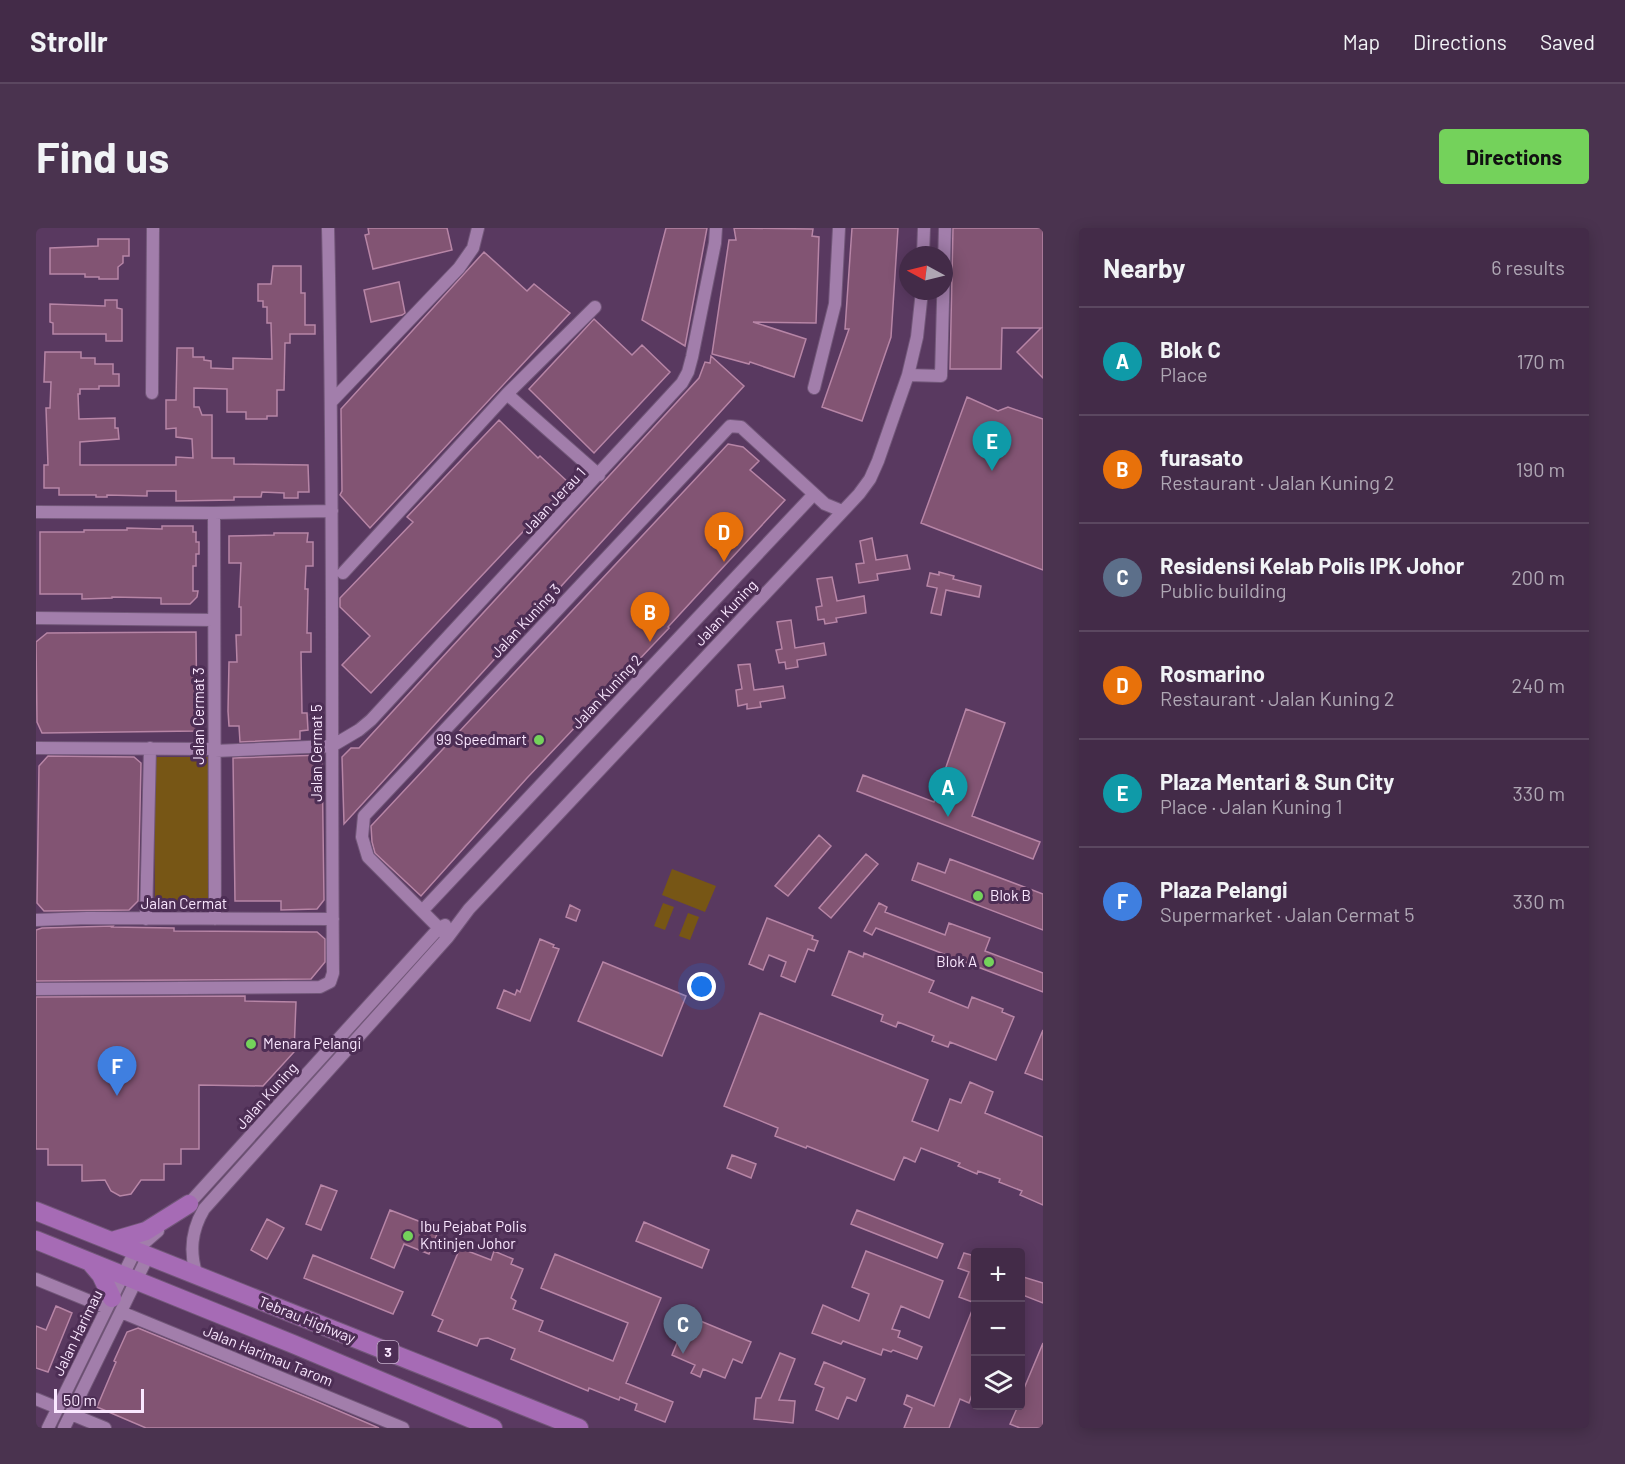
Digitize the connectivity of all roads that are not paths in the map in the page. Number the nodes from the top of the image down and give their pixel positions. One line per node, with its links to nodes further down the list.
1 (153, 228): 13 (street)
2 (328, 228): 15 (street, Jalan Cermat 5)
3 (478, 228): 15 (street)
4 (716, 228): 16 (street, Jalan Jerau 1)
5 (839, 228): 12 (street)
6 (924, 228): 8 (street)
7 (945, 228): 11 (street)
8 (923, 246)
9 (921, 300): 11 (street, Jalan Kuning)
10 (595, 307): 14 (street)
11 (908, 375): 20 (street, Jalan Kuning)
12 (814, 388)
13 (152, 393)
14 (507, 394): 16 (street); 24 (street)
15 (332, 401): 19 (street, Jalan Cermat 5)
16 (599, 475): 27 (street, Jalan Jerau 1)
17 (814, 494): 18 (street, Jalan Kuning 3); 31 (street, Jalan Kuning 2); 31 (street, Jalan Kuning 3)
18 (825, 504): 20 (street, Jalan Kuning 3); 23 (street)
19 (332, 511): 22 (street); 27 (street, Jalan Cermat 5)
20 (842, 511): 23 (street, Jalan Kuning)
21 (36, 512): 22 (street)
22 (214, 513): 26 (street, Jalan Cermat 3)
23 (831, 523): 36 (street, Jalan Kuning)
24 (343, 573)
25 (36, 618): 26 (street)
26 (214, 620): 30 (street, Jalan Cermat 3)
27 (332, 746): 30 (street); 34 (street, Jalan Cermat 5)
28 (36, 748): 29 (street)
29 (150, 748): 30 (street); 32 (street)
30 (214, 750): 33 (street, Jalan Cermat 3)
31 (422, 910): 36 (street, Jalan Kuning 3)
32 (146, 919): 33 (street, Jalan Cermat); 35 (street, Jalan Cermat)
33 (215, 919): 34 (street, Jalan Cermat)
34 (333, 919): 37 (street, Jalan Cermat 5)
35 (36, 920)
36 (444, 933): 38 (street, Jalan Kuning); 44 (street, Jalan Kuning)
37 (36, 989)
38 (189, 1204): 41 (highway); 42 (street, Jalan Kuning)
39 (36, 1210): 41 (highway, Tebrau Highway / 3)
40 (36, 1240): 43 (highway, Tebrau Highway / 3)
41 (112, 1241): 42 (highway, Tebrau Highway / 3)
42 (142, 1253): 44 (highway, Tebrau Highway / 3); 45 (street, Jalan Harimau)
43 (90, 1262): 45 (highway, Tebrau Highway / 3); 47 (highway)
44 (197, 1276): 58 (highway, Tebrau Highway / 3)
45 (130, 1278): 47 (street, Jalan Harimau); 51 (highway, Tebrau Highway / 3)
46 (36, 1279): 47 (street, Jalan Harimau Tarom)
47 (113, 1306): 49 (street, Jalan Harimau); 50 (street, Jalan Harimau); 55 (street, Jalan Harimau Tarom)
48 (36, 1399): 49 (street)
49 (58, 1408): 52 (street, Jalan Harimau)
50 (71, 1414): 53 (street, Jalan Harimau); 54 (street)
51 (476, 1421): 56 (highway); 57 (highway, Tebrau Highway / 3)
52 (48, 1428)
53 (64, 1428)
54 (105, 1428)
55 (403, 1428)
56 (456, 1428)
57 (493, 1428)
58 (579, 1428)

